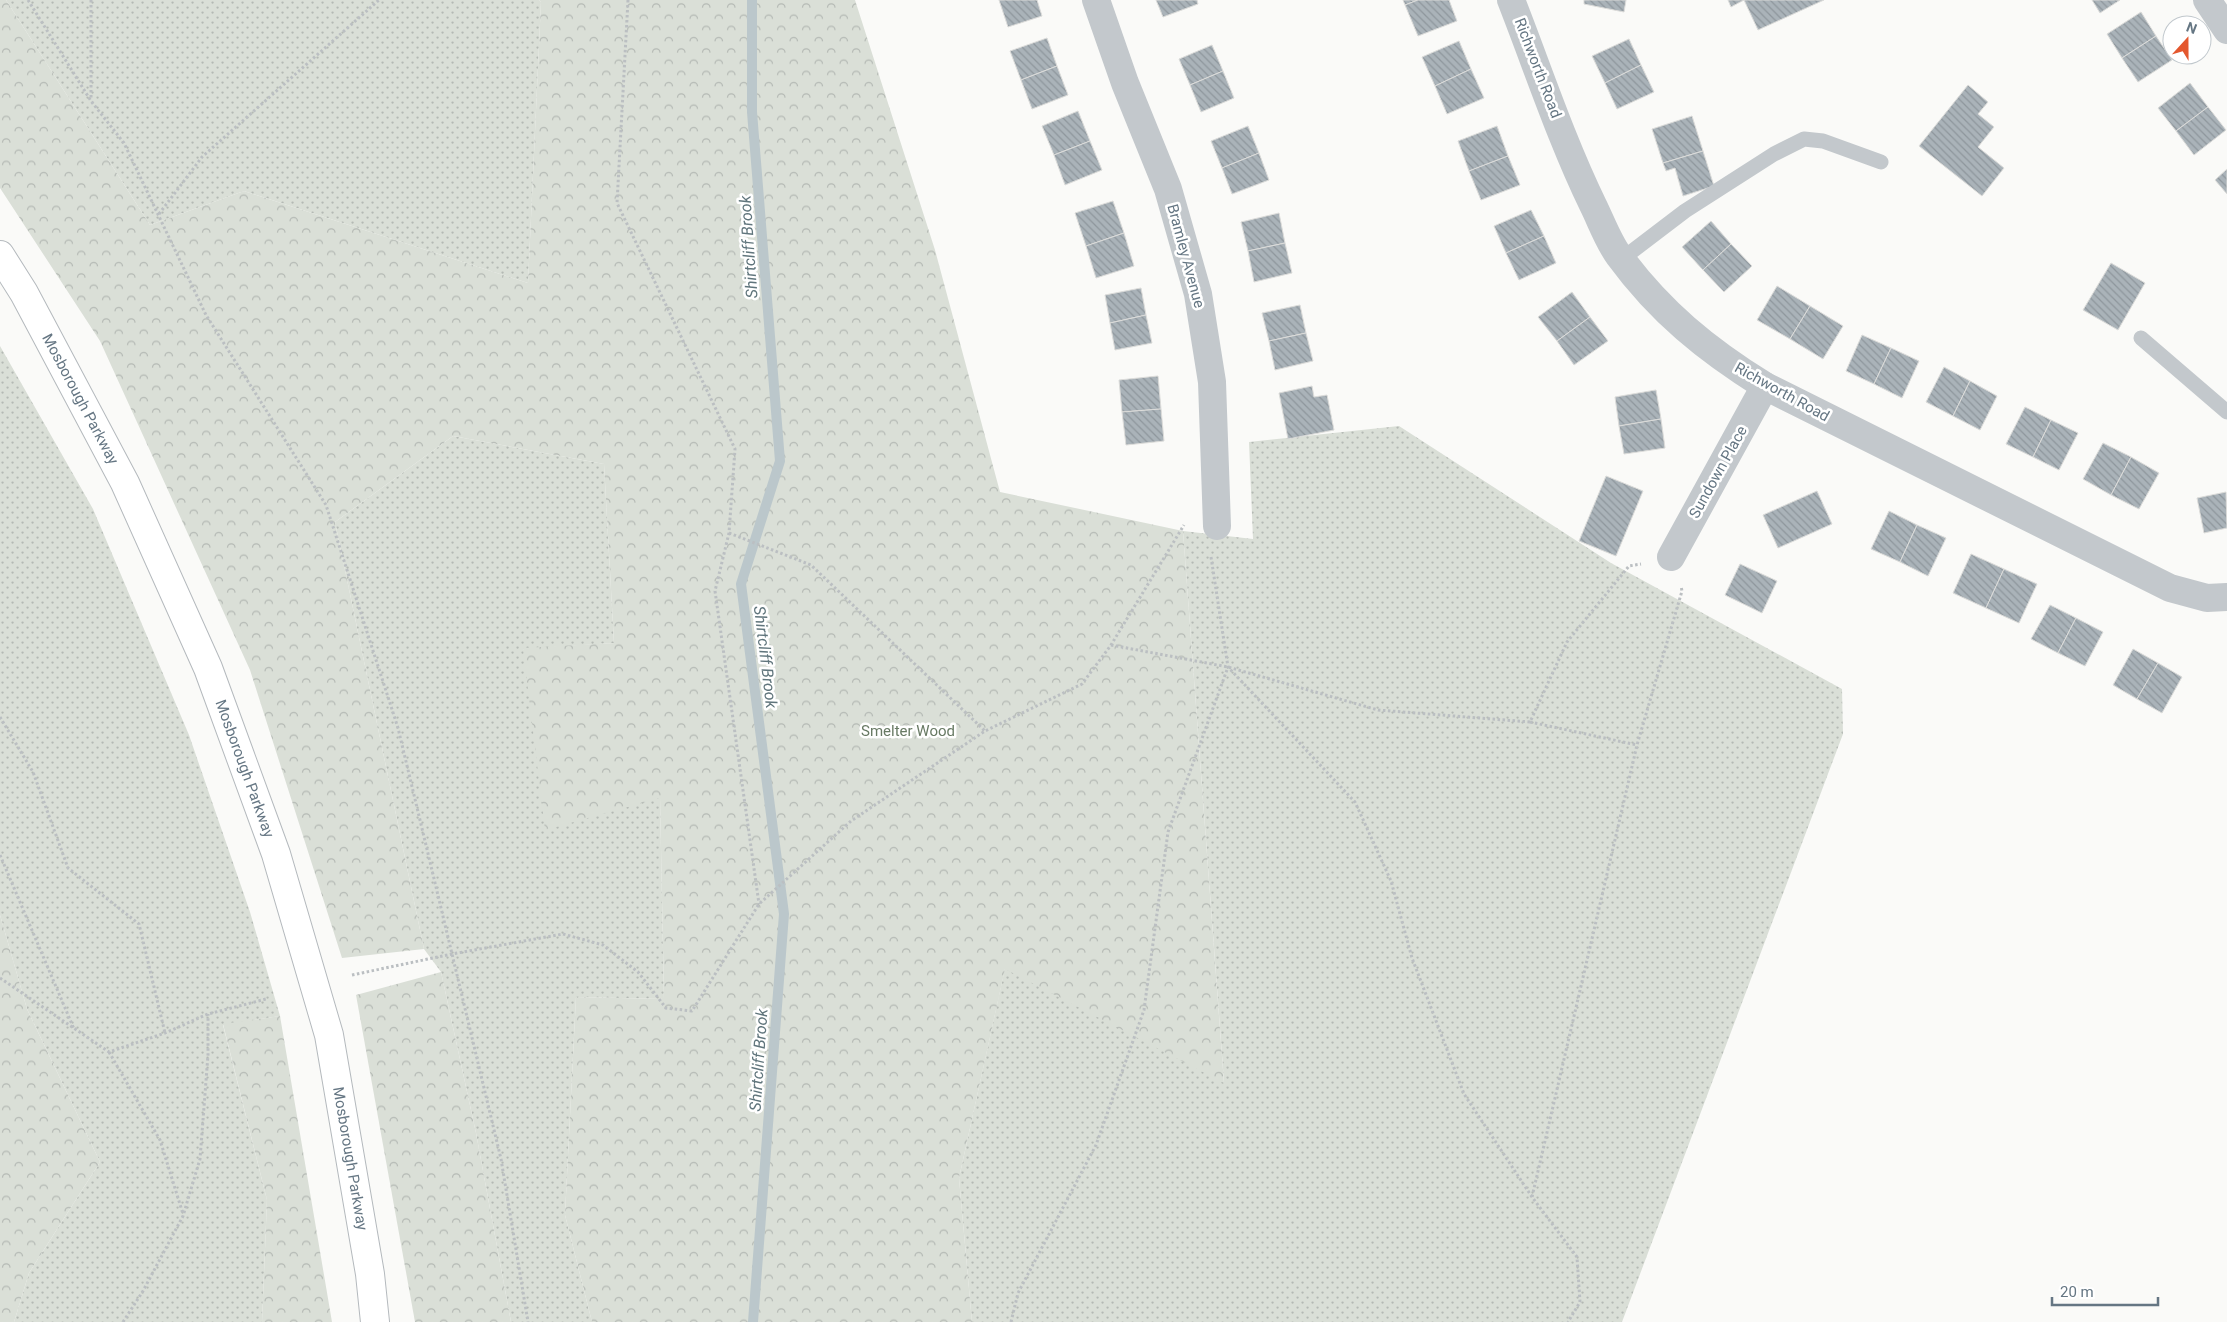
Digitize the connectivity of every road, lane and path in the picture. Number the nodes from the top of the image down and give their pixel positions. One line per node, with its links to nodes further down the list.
1 (28, 0): 9 (path)
2 (91, 0): 9 (path)
3 (378, 0): 11 (path)
4 (628, 0): 18 (path)
5 (1096, 0): 17 (street, Bramley Avenue)
6 (1511, 0): 13 (street, Richworth Road)
7 (2207, 0): 8 (street)
8 (2227, 30)
9 (92, 100): 11 (path)
10 (1881, 162): 13 (lane)
11 (159, 214): 30 (path)
12 (0, 254): 41 (highway, Mosborough Parkway)
13 (1622, 260): 15 (street, Richworth Road)
14 (2141, 338): 16 (lane)
15 (1765, 386): 20 (street, Sundown Place); 21 (street, Richworth Road)
16 (2227, 412)
17 (1214, 487): 19 (street, Bramley Avenue); 22 (path)
18 (729, 533): 26 (path); 29 (path)
19 (1214, 538): 23 (path)
20 (1671, 557): 25 (path); 27 (path)
21 (2227, 597)
22 (1111, 645): 23 (path); 26 (path)
23 (1228, 667): 25 (path); 38 (path); 43 (path)
24 (0, 717): 36 (path)
25 (1530, 722): 27 (path)
26 (985, 731): 29 (path)
27 (1637, 745): 38 (path)
28 (0, 855): 35 (path)
29 (759, 904): 30 (path)
30 (452, 954): 31 (path); 42 (path)
31 (352, 975)
32 (0, 978): 35 (path)
33 (266, 999): 34 (path)
34 (208, 1014): 36 (path); 39 (path)
35 (75, 1030): 37 (path)
36 (165, 1033): 37 (path)
37 (109, 1052): 39 (path)
38 (1532, 1196): 44 (path)
39 (183, 1216): 40 (path)
40 (123, 1322)
41 (375, 1322)
42 (528, 1322)
43 (1011, 1322)
44 (1568, 1322)

